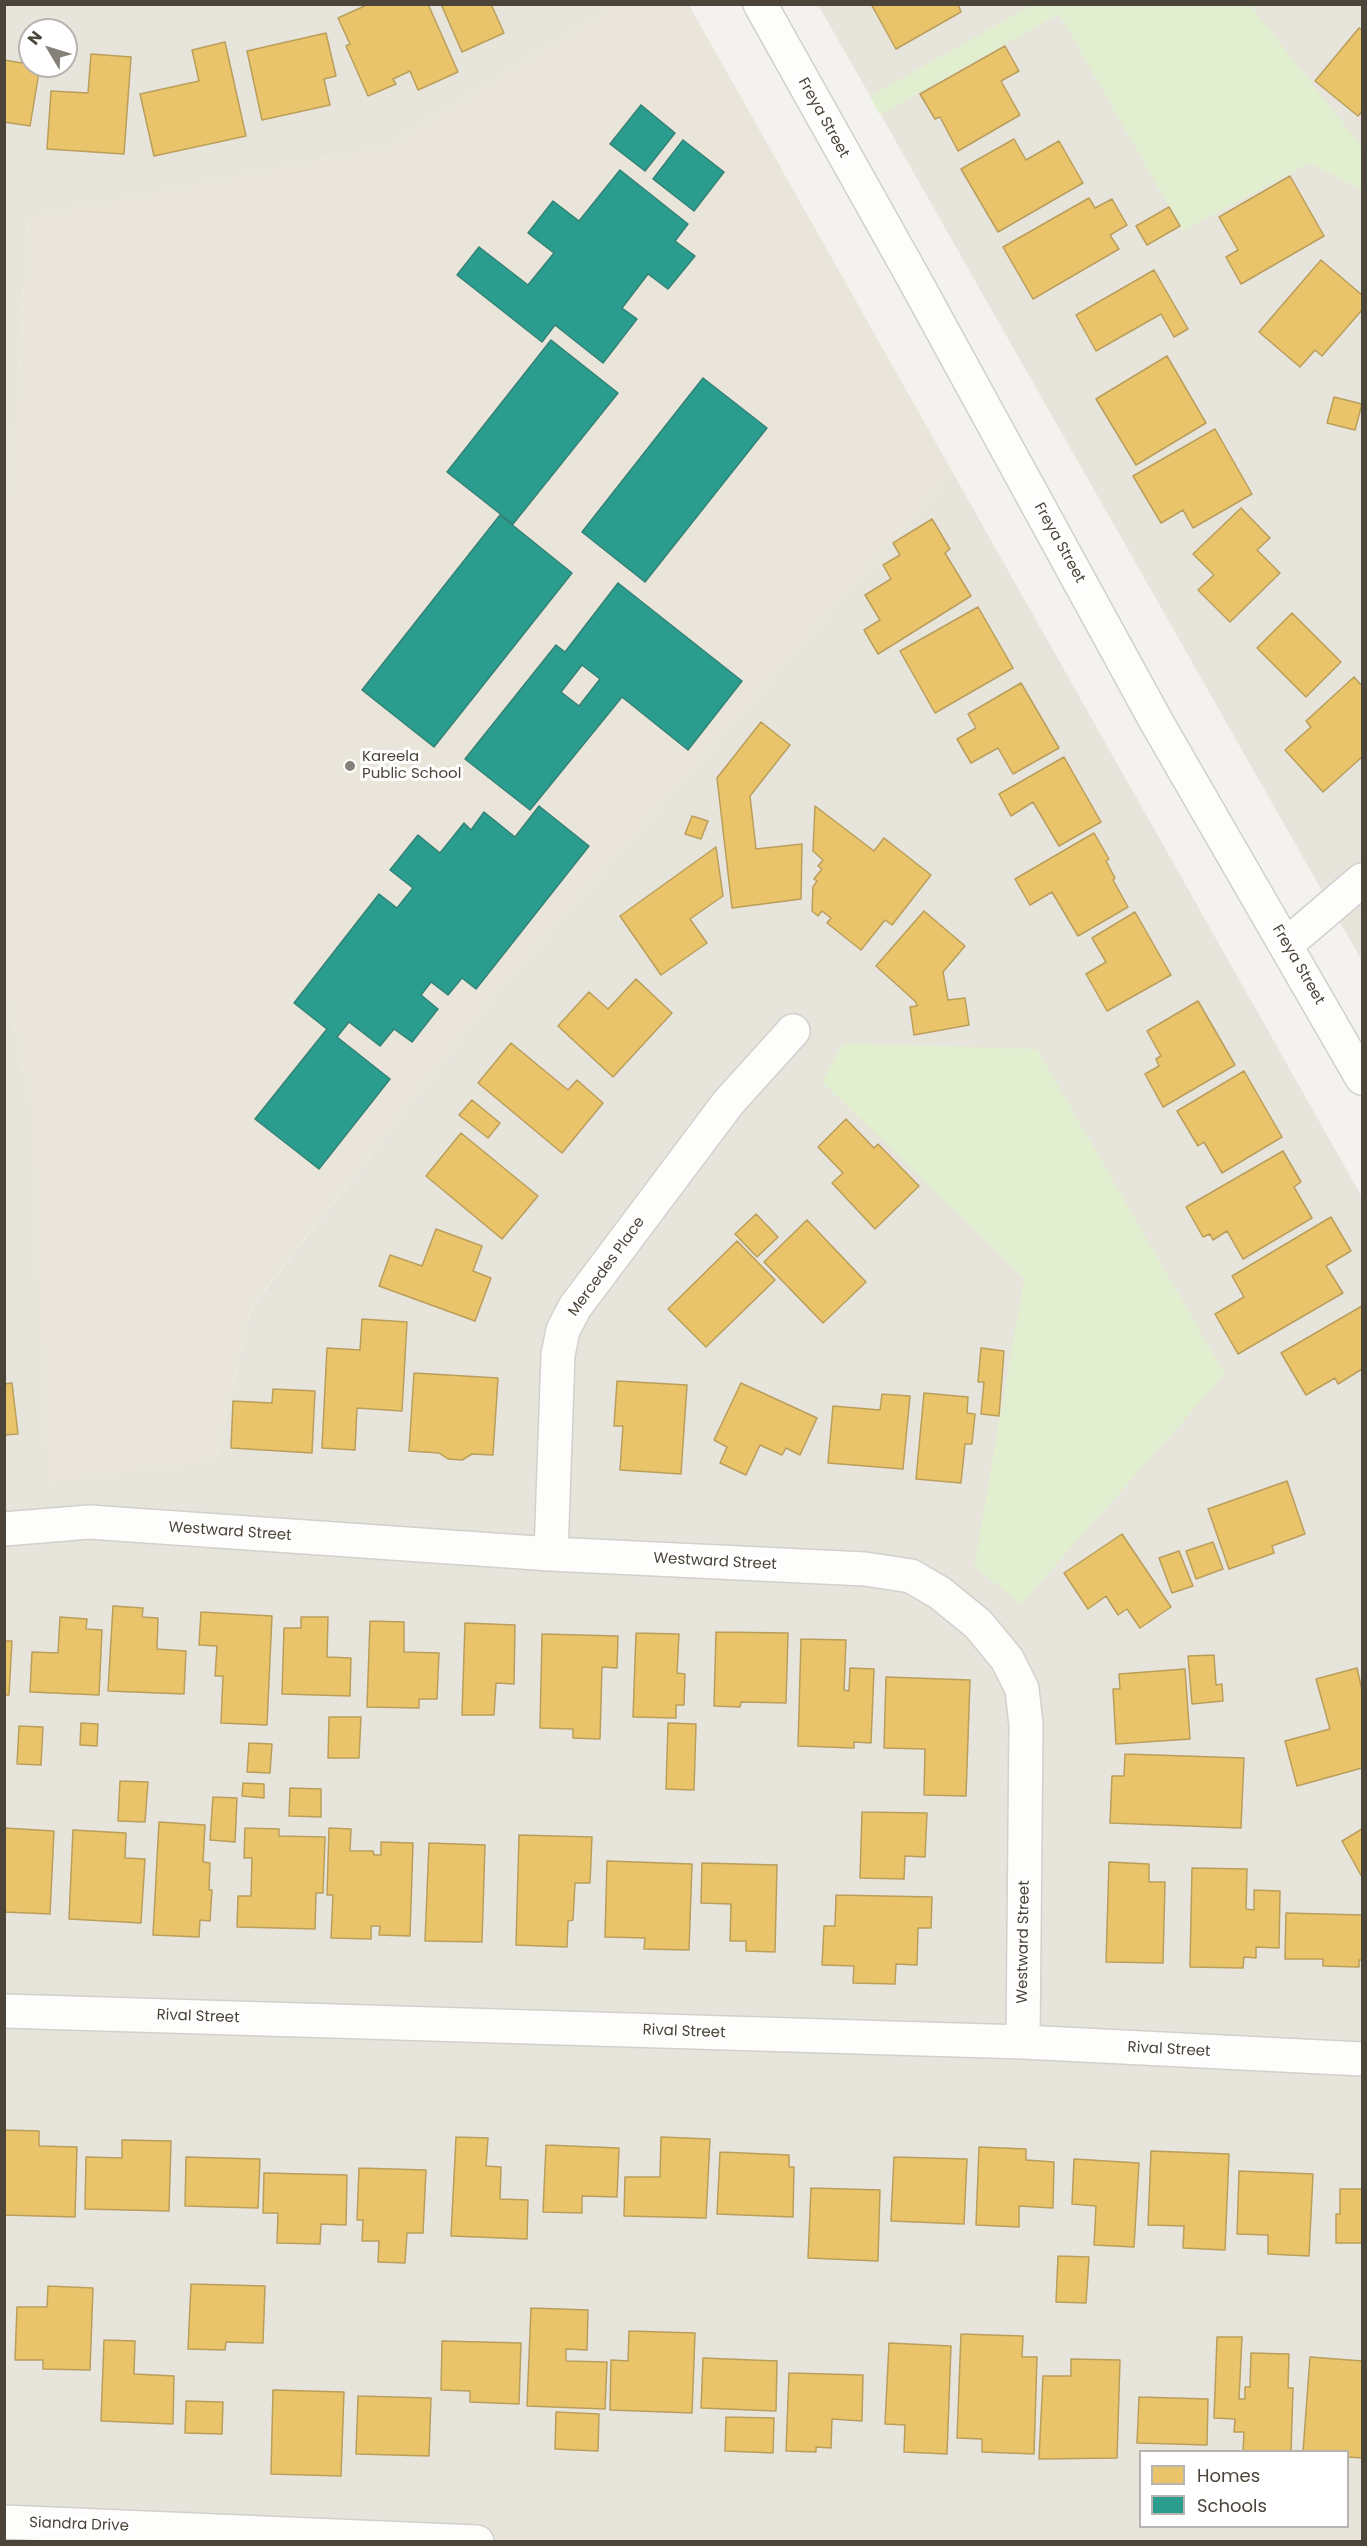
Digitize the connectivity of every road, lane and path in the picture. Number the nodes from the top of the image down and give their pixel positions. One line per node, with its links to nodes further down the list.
1 (760, 4): 3 (street, Freya Street)
2 (1362, 880): 3 (street)
3 (1287, 944): 5 (street, Freya Street)
4 (793, 1031): 7 (street, Mercedes Place)
5 (1362, 1078)
6 (4, 1530): 7 (street, Westward Street)
7 (551, 1554): 9 (street, Westward Street)
8 (4, 2011): 9 (street, Rival Street)
9 (1023, 2042): 10 (street, Rival Street)
10 (1362, 2059)
11 (4, 2522): 12 (street, Siandra Drive)
12 (477, 2541)

